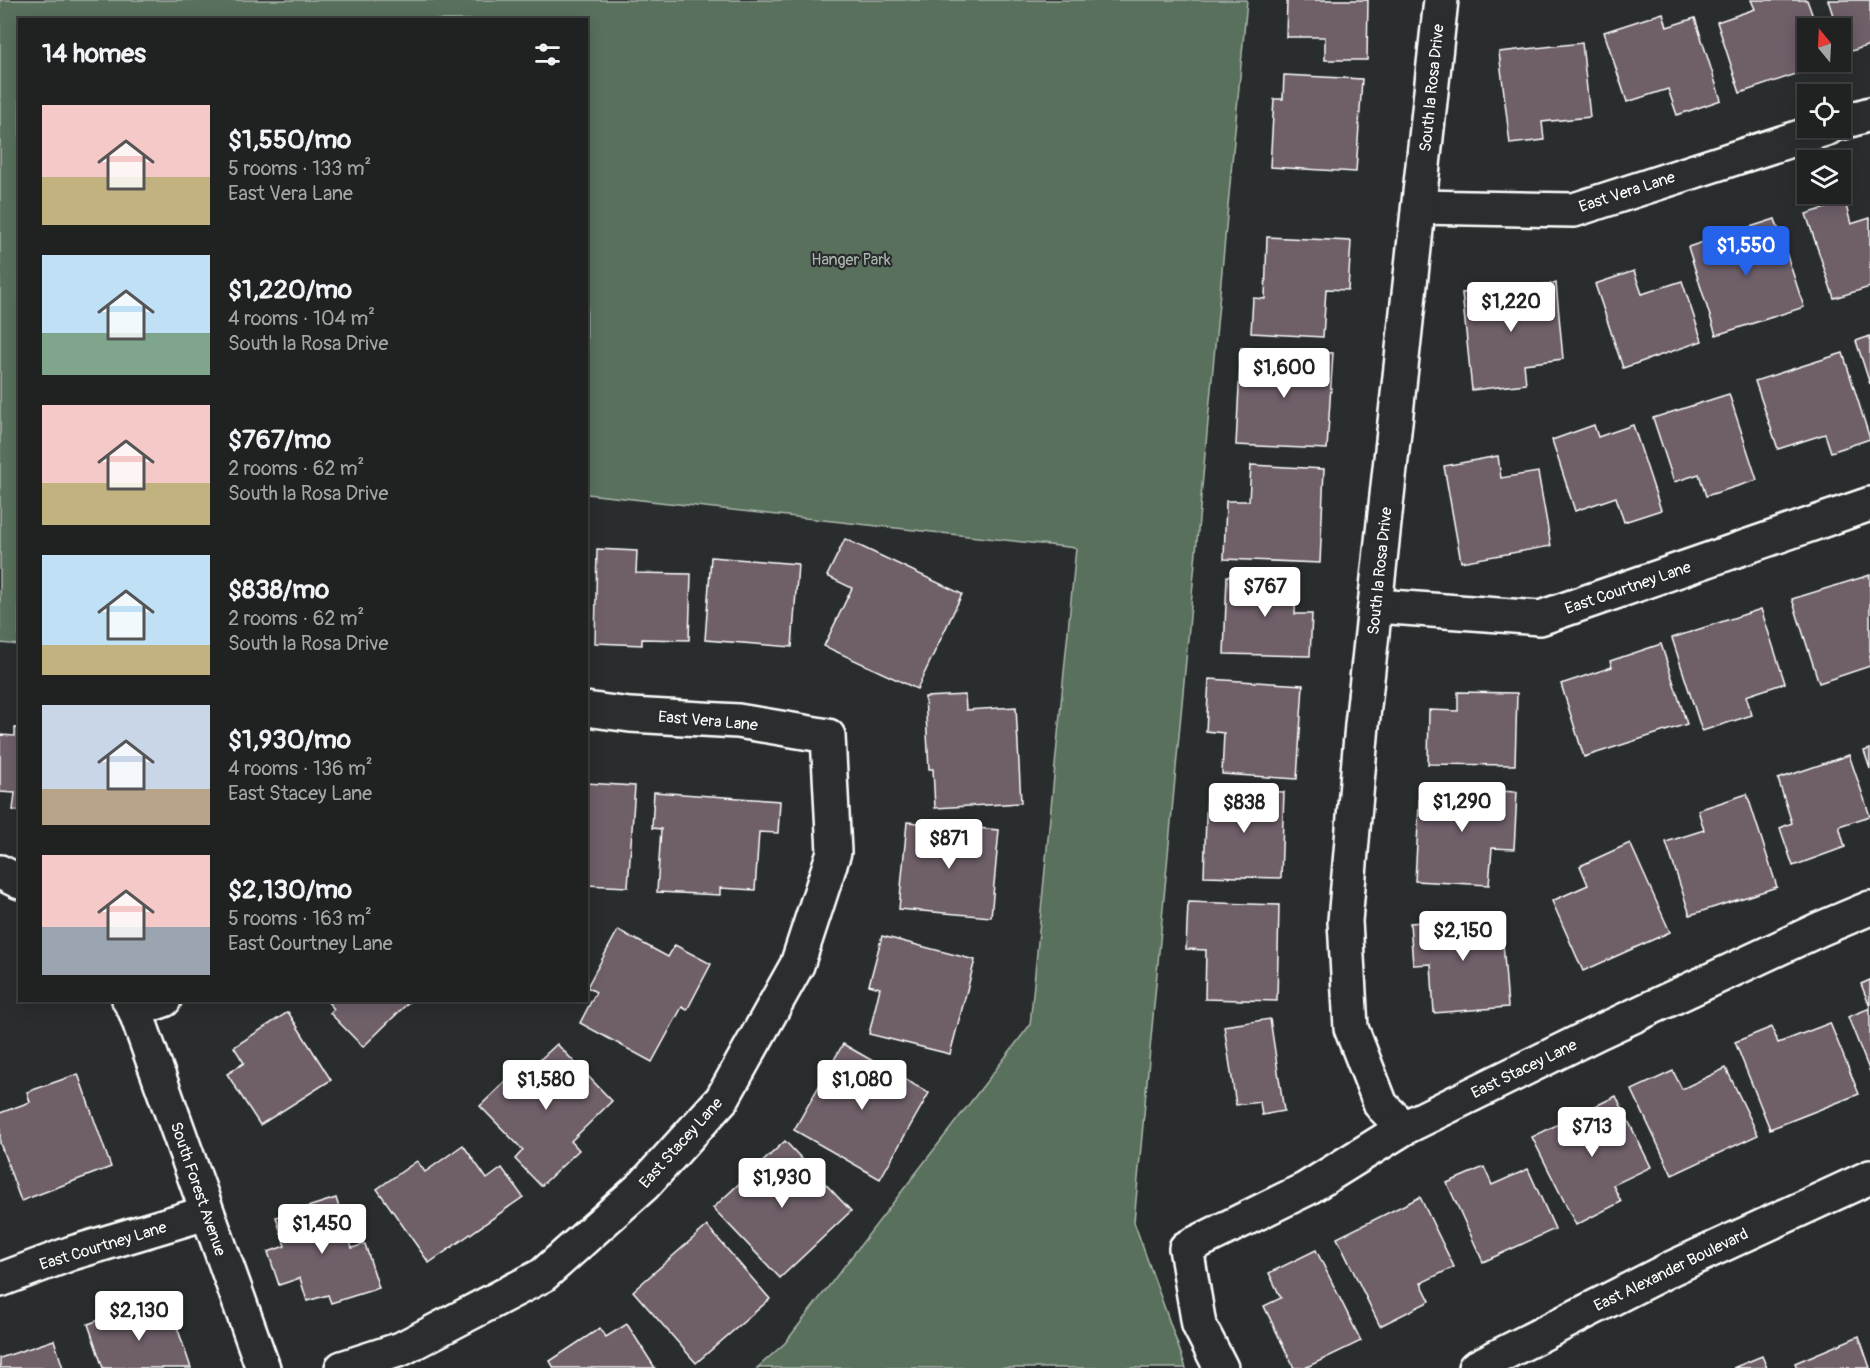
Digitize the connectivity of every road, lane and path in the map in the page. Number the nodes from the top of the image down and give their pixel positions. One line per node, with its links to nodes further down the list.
1 (1441, 0): 5 (street, South la Rosa Drive)
2 (1870, 114): 3 (street)
3 (1851, 120)
4 (1797, 138): 5 (street, East Vera Lane)
5 (1419, 207): 7 (street, South la Rosa Drive)
6 (1870, 504): 7 (street, East Courtney Lane)
7 (1377, 606): 14 (street, South la Rosa Drive)
8 (588, 709): 9 (street, East Vera Lane)
9 (828, 736): 19 (street, East Stacey Lane)
10 (0, 872): 11 (street)
11 (18, 881)
12 (1870, 909): 14 (street, East Stacey Lane)
13 (143, 1004): 16 (street, South Forest Avenue)
14 (1404, 1128): 20 (street, East Stacey Lane)
15 (1870, 1177): 21 (street, East Alexander Boulevard)
16 (206, 1213): 17 (street, East Courtney Lane); 18 (street, South Forest Avenue)
17 (0, 1280)
18 (263, 1368)
19 (342, 1368)
20 (1221, 1368)
21 (1475, 1368)

